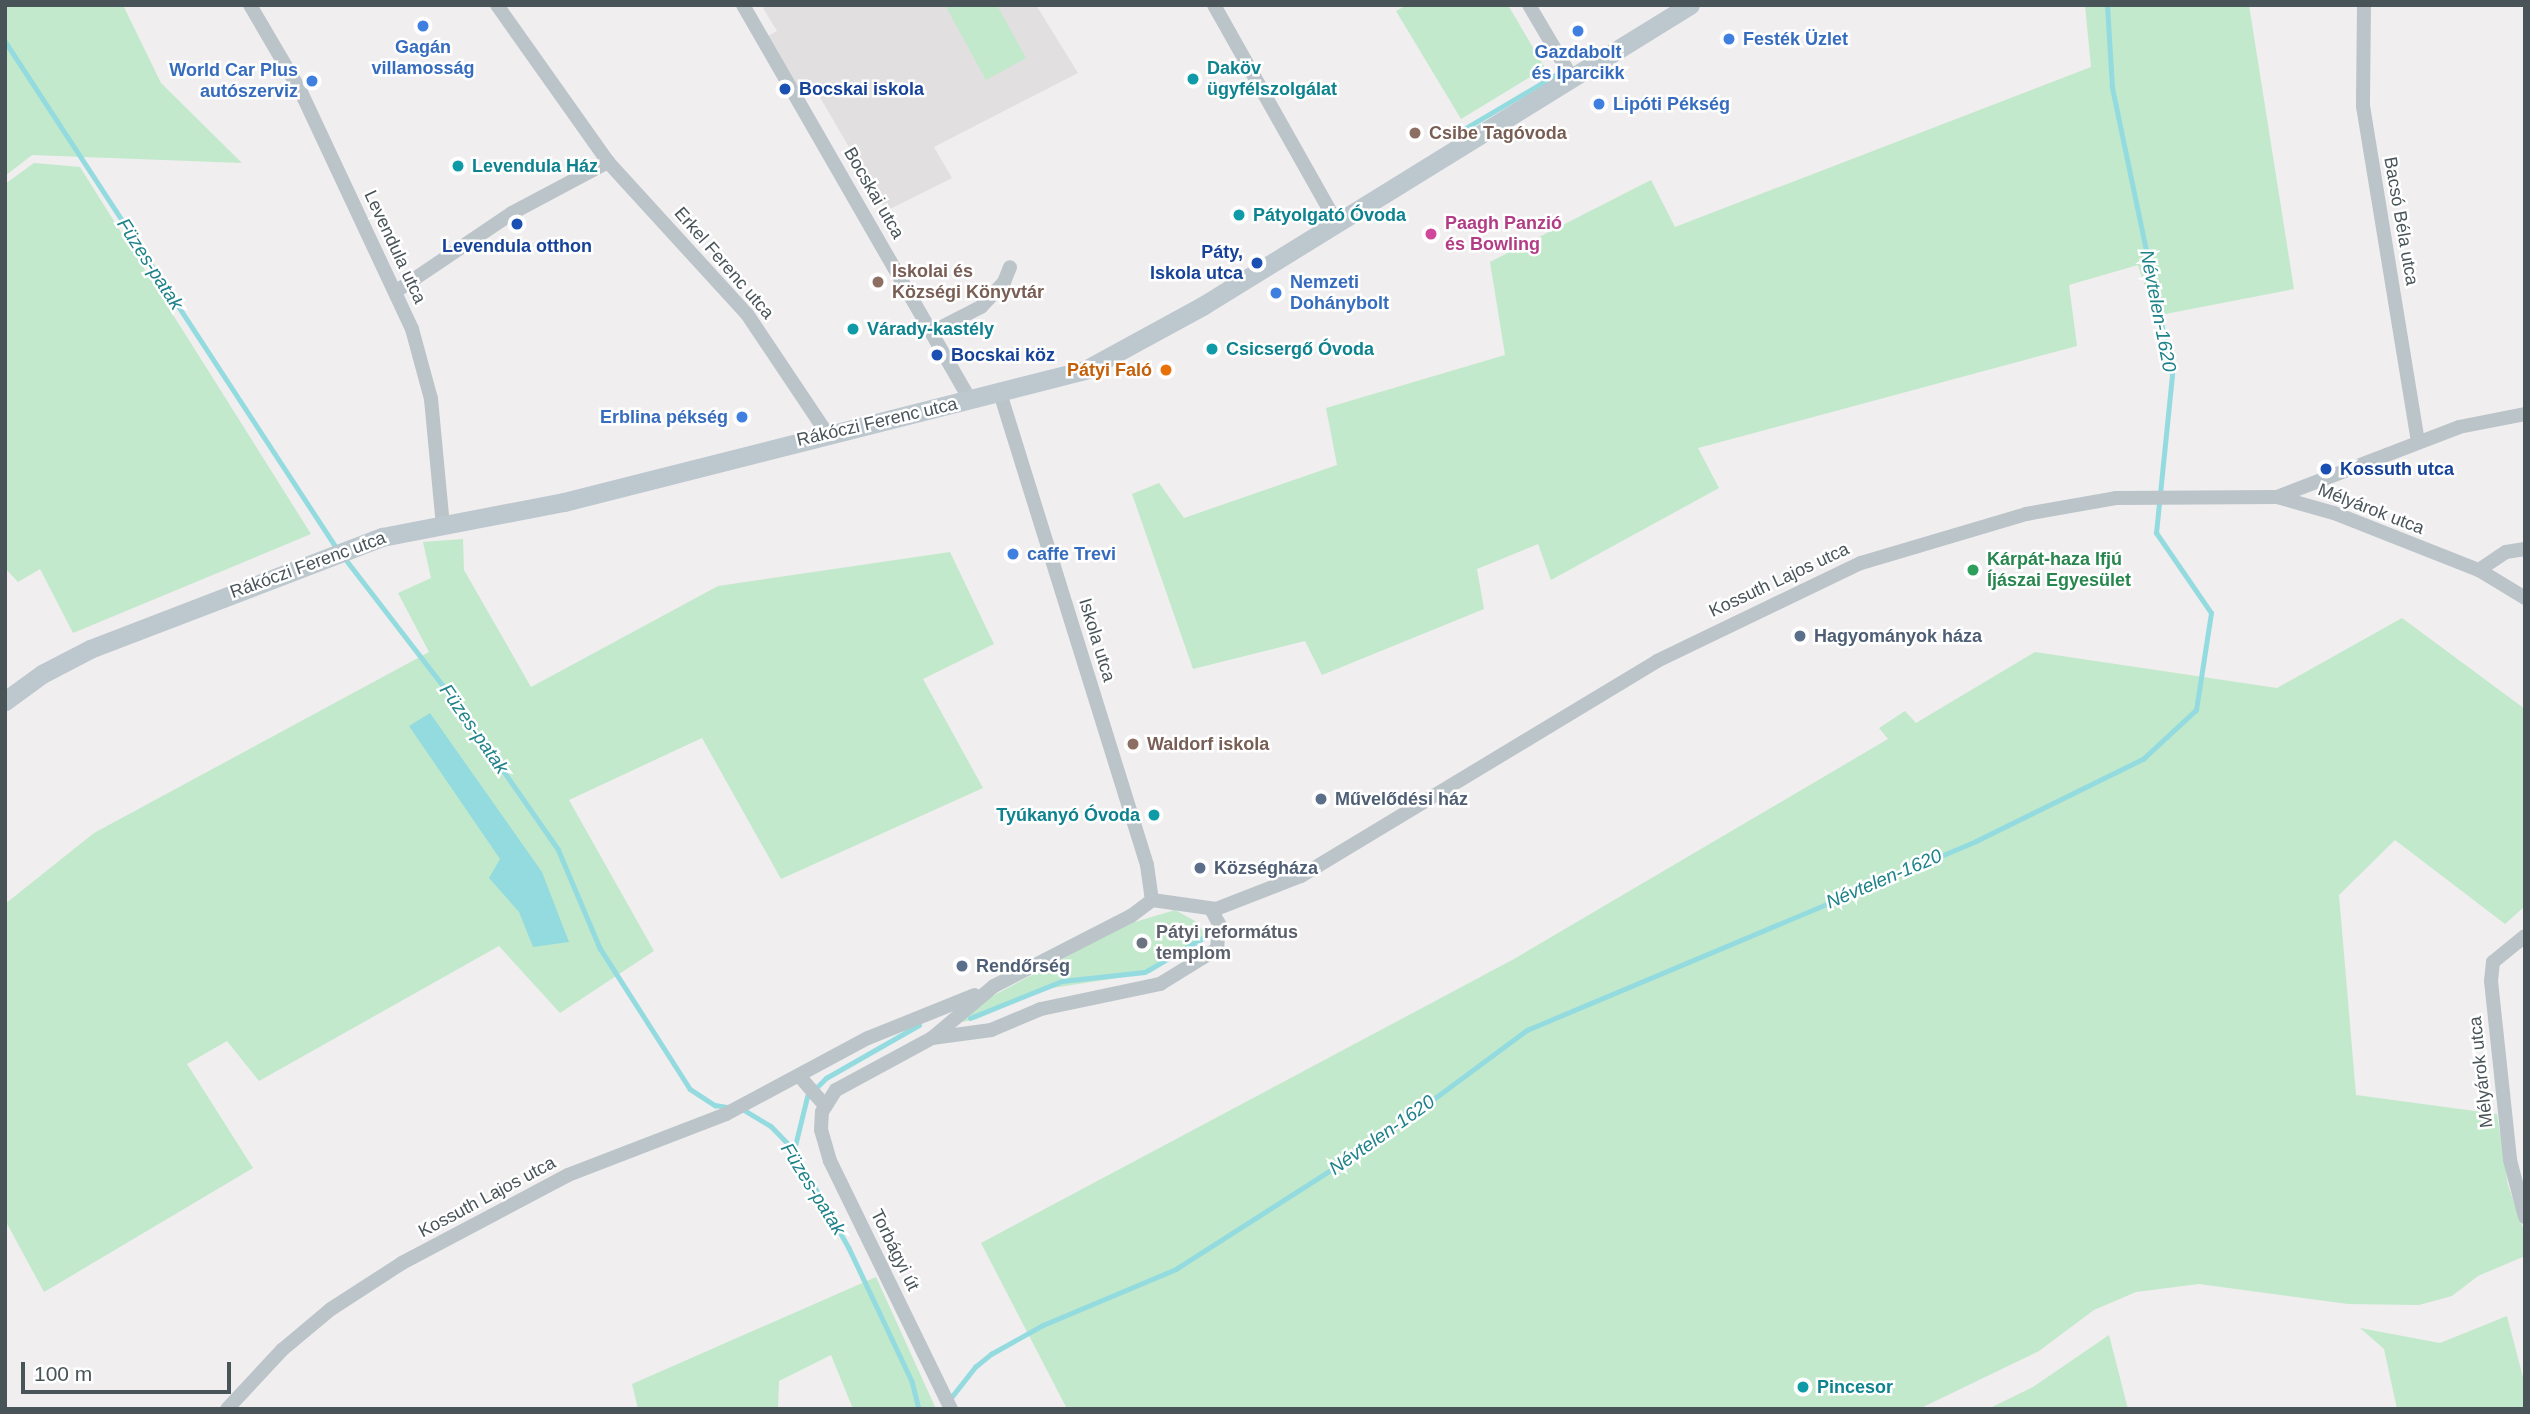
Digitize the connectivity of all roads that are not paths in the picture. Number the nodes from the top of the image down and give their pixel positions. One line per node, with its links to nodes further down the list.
1 (250, 5): 12 (street, Levendula utca)
2 (496, 5): 9 (street, Erkel Ferenc utca)
3 (743, 5): 13 (street, Bocskai utca)
4 (1214, 5): 10 (street)
5 (1529, 5): 8 (street)
6 (1690, 5): 8 (main road, Rákóczi Ferenc utca)
7 (2364, 5): 18 (street, Bacsó Béla utca)
8 (1572, 78): 10 (main road, Rákóczi Ferenc utca)
9 (608, 162): 12 (street); 17 (street, Erkel Ferenc utca)
10 (1337, 223): 14 (main road, Rákóczi Ferenc utca)
11 (1010, 267): 13 (street)
12 (395, 292): 20 (street, Levendula utca)
13 (934, 331): 15 (street, Bocskai utca)
14 (1000, 393): 15 (main road, Rákóczi Ferenc utca); 25 (street, Iskola utca)
15 (970, 400): 17 (main road, Rákóczi Ferenc utca)
16 (2525, 414): 18 (street, Kossuth Lajos utca)
17 (826, 432): 20 (main road, Rákóczi Ferenc utca)
18 (2418, 442): 19 (street, Kossuth Lajos utca)
19 (2277, 498): 22 (street, Mélyárok utca); 26 (street, Kossuth Lajos utca)
20 (443, 526): 24 (main road, Rákóczi Ferenc utca)
21 (2525, 549): 22 (street)
22 (2479, 570): 23 (street, Mélyárok utca)
23 (2525, 598)
24 (5, 701)
25 (1152, 900): 26 (street, Kossuth Lajos utca); 28 (street, Kossuth Lajos utca)
26 (1210, 909): 29 (street, Kossuth Lajos utca)
27 (2525, 936): 32 (street, Mélyárok utca)
28 (983, 993): 29 (street, Kossuth Lajos utca); 30 (street, Kossuth Lajos utca)
29 (932, 1038): 31 (street, Kossuth Lajos utca)
30 (801, 1078): 31 (street); 34 (street, Kossuth Lajos utca)
31 (824, 1104): 33 (street, Torbágyi út)
32 (2525, 1217)
33 (949, 1404)
34 (227, 1409)

